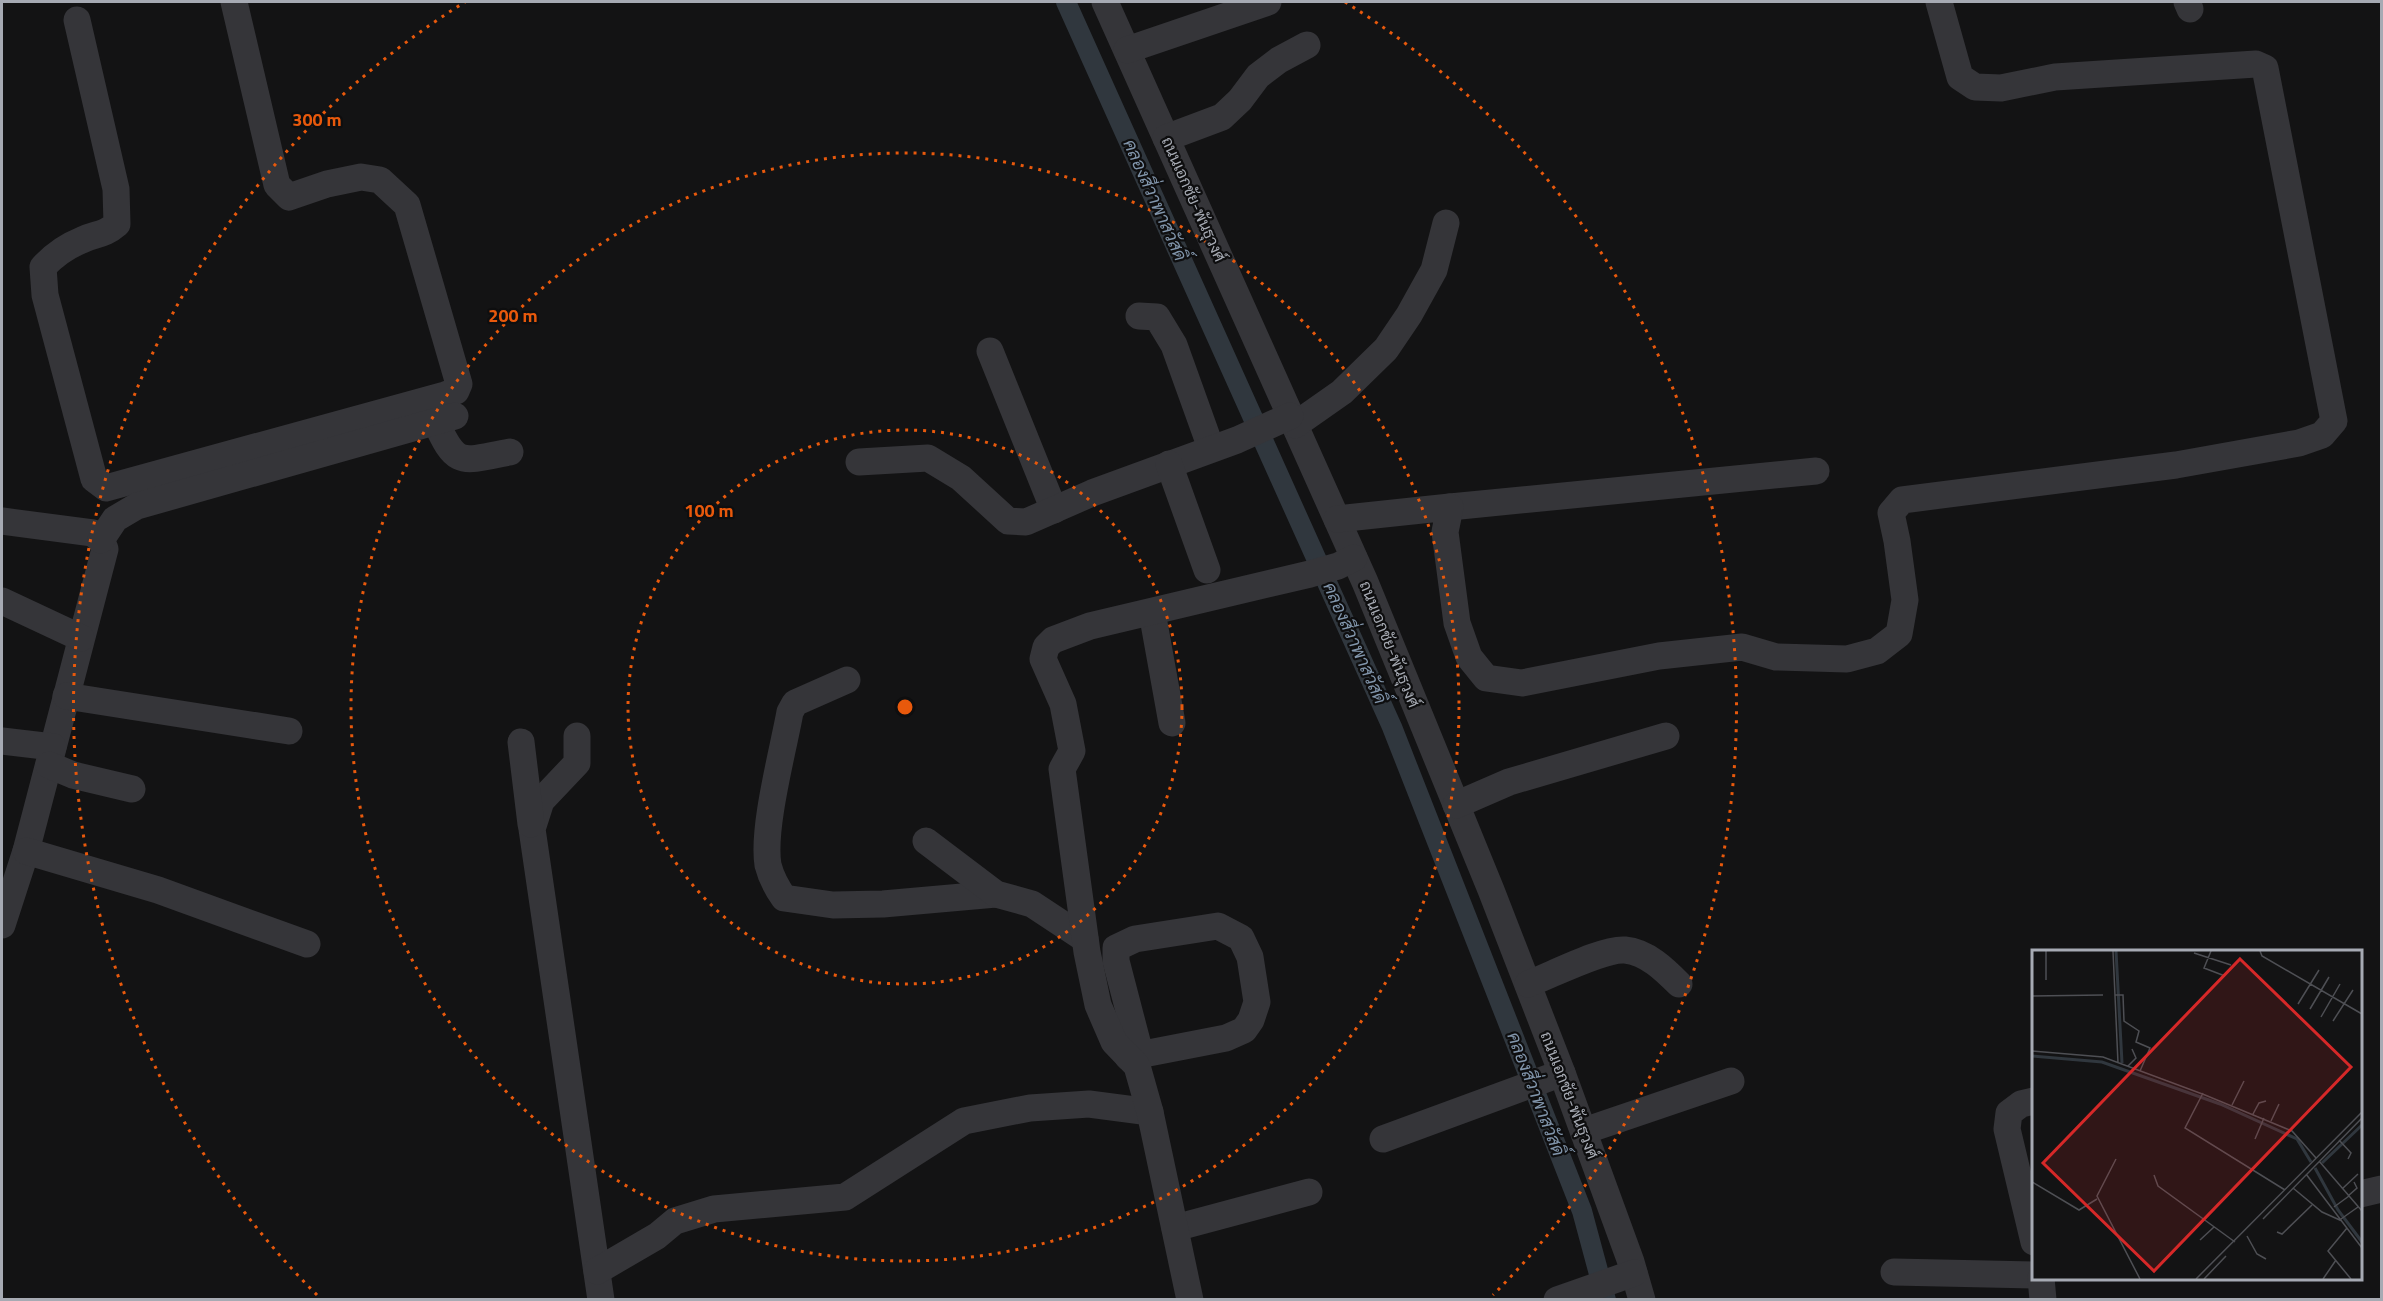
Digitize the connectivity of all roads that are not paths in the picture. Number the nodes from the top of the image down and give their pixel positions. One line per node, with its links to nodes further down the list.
1 (234, 2): 5 (street)
2 (1105, 2): 7 (street, ถนนเอกชัย-พันธุวงศ์)
3 (1268, 2): 7 (street)
4 (1939, 2): 18 (street)
5 (76, 20)
6 (1307, 45): 8 (street)
7 (1127, 50): 8 (street, ถนนเอกชัย-พันธุวงศ์)
8 (1166, 138): 12 (street, ถนนเอกชัย-พันธุวงศ์)
9 (1446, 223): 12 (street)
10 (1139, 316): 13 (street)
11 (990, 351): 19 (street)
12 (1285, 421): 13 (street); 20 (street, ถนนเอกชัย-พันธุวงศ์)
13 (1210, 448): 16 (street)
14 (510, 452): 22 (street)
15 (859, 462): 19 (street)
16 (1168, 464): 19 (street); 24 (street)
17 (1816, 471): 18 (street)
18 (1450, 507): 20 (street)
19 (1054, 510)
20 (1336, 519): 23 (street, ถนนเอกชัย-พันธุวงศ์)
21 (2, 521): 22 (street)
22 (101, 540): 27 (street)
23 (1346, 562): 26 (street); 39 (street, ถนนเอกชัย-พันธุวงศ์)
24 (1207, 570)
25 (2, 601): 27 (street)
26 (1152, 612): 30 (street); 45 (street)
27 (81, 638): 29 (street)
28 (846, 681): 43 (street)
29 (66, 696): 31 (street); 36 (street)
30 (1172, 723)
31 (289, 731)
32 (577, 736): 40 (street)
33 (1666, 736): 39 (street)
34 (2, 741): 36 (street)
35 (521, 742): 40 (street)
36 (51, 756): 38 (street); 42 (street)
37 (1630, 761): 39 (street)
38 (132, 789)
39 (1458, 810): 47 (street, ถนนเอกชัย-พันธุวงศ์)
40 (532, 829): 61 (street)
41 (926, 841): 43 (street)
42 (26, 851): 44 (street); 46 (street)
43 (996, 894): 45 (street)
44 (2, 925)
45 (1086, 939): 49 (street)
46 (307, 944)
47 (1528, 984): 48 (street); 50 (street, ถนนเอกชัย-พันธุวงศ์)
48 (1679, 984)
49 (1134, 1055): 49 (street); 53 (street)
50 (1554, 1077): 54 (street, ถนนเอกชัย-พันธุวงศ์); 55 (street)
51 (1731, 1081): 54 (street)
52 (2032, 1101): 60 (street)
53 (1150, 1112): 59 (street); 61 (street)
54 (1584, 1131): 64 (street, ถนนเอกชัย-พันธุวงศ์)
55 (1383, 1139)
56 (2382, 1189): 58 (street)
57 (1309, 1192): 59 (street)
58 (2362, 1194)
59 (1175, 1228): 67 (street)
60 (2032, 1234)
61 (597, 1271): 66 (street)
62 (1894, 1272): 63 (street)
63 (2032, 1275)
64 (1626, 1276): 68 (street); 69 (street, ถนนเอกชัย-พันธุวงศ์)
65 (2042, 1280): 70 (street)
66 (601, 1299)
67 (1190, 1299)
68 (1557, 1299)
69 (1642, 1299)
70 (2043, 1299)

